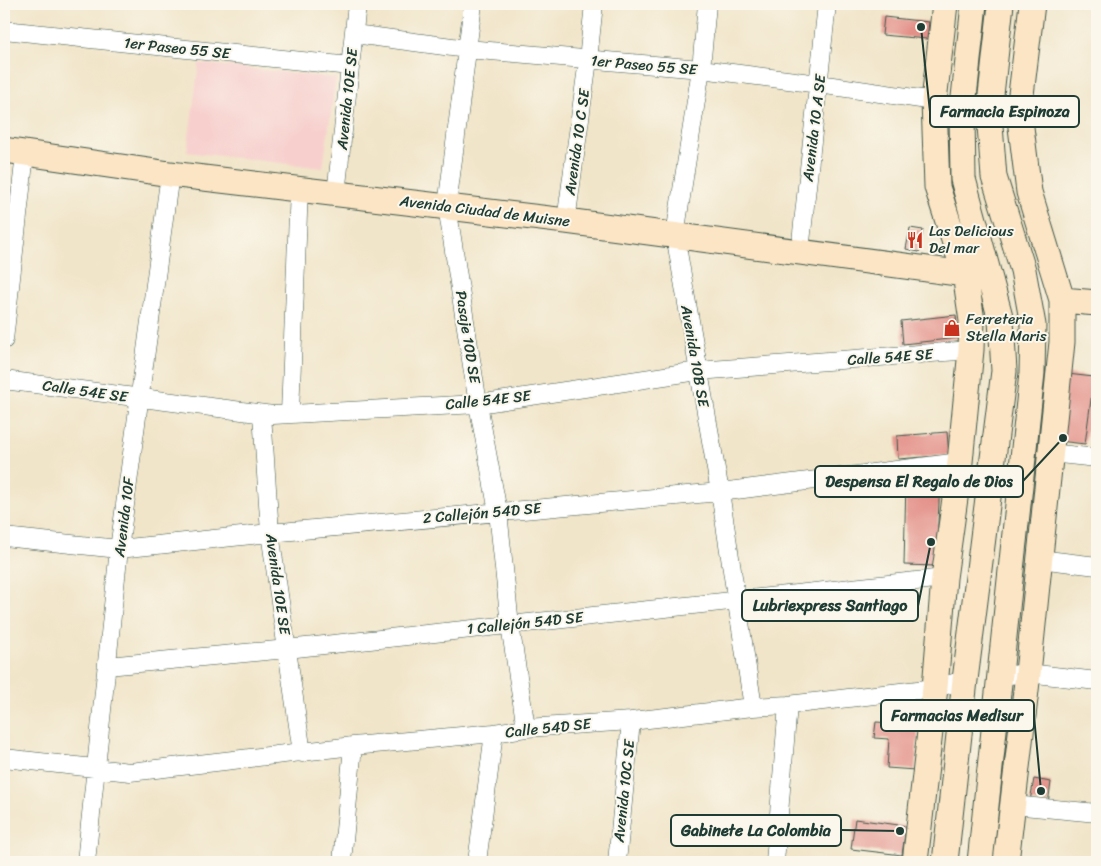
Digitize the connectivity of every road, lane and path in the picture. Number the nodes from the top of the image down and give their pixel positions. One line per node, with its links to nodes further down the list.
1 (357, 4): 11 (street, Avenida 10E SE)
2 (473, 4): 12 (street, Pasaje 10D SE)
3 (594, 4): 13 (street, Avenida 10 C SE)
4 (707, 4): 15 (street, Avenida 10B SE)
5 (827, 4): 16 (street, Avenida 10 A SE)
6 (945, 4): 17 (main road)
7 (974, 4): 54 (main road)
8 (1001, 4): 53 (main road)
9 (1032, 4): 27 (main road)
10 (4, 30): 14 (street, 1er Paseo 55 SE)
11 (354, 34): 12 (street, 1er Paseo 55 SE); 14 (street, Avenida 10E SE)
12 (467, 49): 13 (street, 1er Paseo 55 SE); 22 (street, Pasaje 10D SE)
13 (588, 60): 15 (street, 1er Paseo 55 SE); 23 (street, Avenida 10 C SE)
14 (350, 66): 21 (street, Avenida 10E SE)
15 (701, 69): 16 (street, 1er Paseo 55 SE); 24 (street, Avenida 10B SE)
16 (819, 84): 17 (street, 1er Paseo 55 SE); 25 (street, Avenida 10 A SE)
17 (934, 101): 26 (main road)
18 (14, 152): 19 (main road, Avenida Ciudad de Muisne); 29 (street)
19 (170, 174): 20 (main road, Avenida Ciudad de Muisne); 33 (street, Avenida 10F)
20 (299, 189): 21 (main road, Avenida Ciudad de Muisne); 35 (street)
21 (336, 194): 22 (main road, Avenida Ciudad de Muisne)
22 (447, 206): 23 (main road, Avenida Ciudad de Muisne); 34 (street, Pasaje 10D SE)
23 (566, 221): 24 (main road, Avenida Ciudad de Muisne)
24 (675, 235): 25 (main road, Avenida Ciudad de Muisne); 31 (street, Avenida 10B SE)
25 (800, 252): 26 (main road, Avenida Ciudad de Muisne)
26 (965, 274): 30 (main road)
27 (1062, 300): 28 (main road); 37 (main road)
28 (1097, 303)
29 (4, 340)
30 (971, 350): 31 (street, Calle 54E SE); 39 (main road)
31 (698, 372): 34 (street, Calle 54E SE); 40 (street, Avenida 10B SE)
32 (4, 380): 33 (street, Calle 54E SE)
33 (140, 398): 36 (street, Calle 54E SE); 44 (street, Avenida 10F)
34 (478, 404): 35 (street, Calle 54E SE); 41 (street, Pasaje 10D SE)
35 (290, 413): 36 (street, Calle 54E SE)
36 (262, 414): 42 (street, Avenida 10E SE)
37 (1050, 453): 38 (street); 45 (main road)
38 (1097, 458)
39 (960, 462): 40 (street, 2 Callejón 54D SE); 47 (main road)
40 (720, 492): 41 (street, 2 Callejón 54D SE); 48 (street, Avenida 10B SE)
41 (498, 512): 42 (street, 2 Callejón 54D SE); 49 (street, Pasaje 10D SE)
42 (270, 533): 44 (street, 2 Callejón 54D SE); 50 (street, Avenida 10E SE)
43 (4, 537): 44 (street, 2 Callejón 54D SE)
44 (119, 549): 51 (street, Avenida 10F)
45 (1039, 559): 46 (street); 52 (main road)
46 (1097, 566)
47 (944, 578): 48 (street, 1 Callejón 54D SE); 56 (main road)
48 (736, 600): 49 (street, 1 Callejón 54D SE); 58 (street, Avenida 10B SE)
49 (510, 625): 50 (street, 1 Callejón 54D SE); 60 (street, Pasaje 10D SE)
50 (287, 649): 51 (street, 1 Callejón 54D SE); 63 (street, Avenida 10E SE)
51 (107, 666): 65 (street, Avenida 10F)
52 (1028, 673): 53 (street); 55 (street); 66 (main road)
53 (1000, 676): 75 (main road)
54 (965, 680): 56 (street, Calle 54D SE); 74 (main road)
55 (1097, 681)
56 (935, 688): 57 (street, Calle 54D SE); 73 (main road)
57 (788, 705): 58 (street, Calle 54D SE); 72 (street)
58 (753, 707): 59 (street, Calle 54D SE)
59 (631, 720): 60 (street, Calle 54D SE); 71 (street, Avenida 10C SE)
60 (526, 728): 61 (street, Calle 54D SE)
61 (494, 733): 62 (street, Calle 54D SE); 70 (street)
62 (353, 746): 63 (street, Calle 54D SE); 69 (street)
63 (302, 753): 65 (street, Calle 54D SE)
64 (4, 758): 65 (street, Calle 54D SE)
65 (96, 768): 68 (street, Avenida 10F)
66 (1013, 805): 67 (street); 76 (main road)
67 (1097, 813)
68 (86, 862)
69 (342, 862)
70 (477, 862)
71 (616, 862)
72 (775, 862)
73 (915, 862)
74 (945, 862)
75 (980, 862)
76 (1006, 862)

